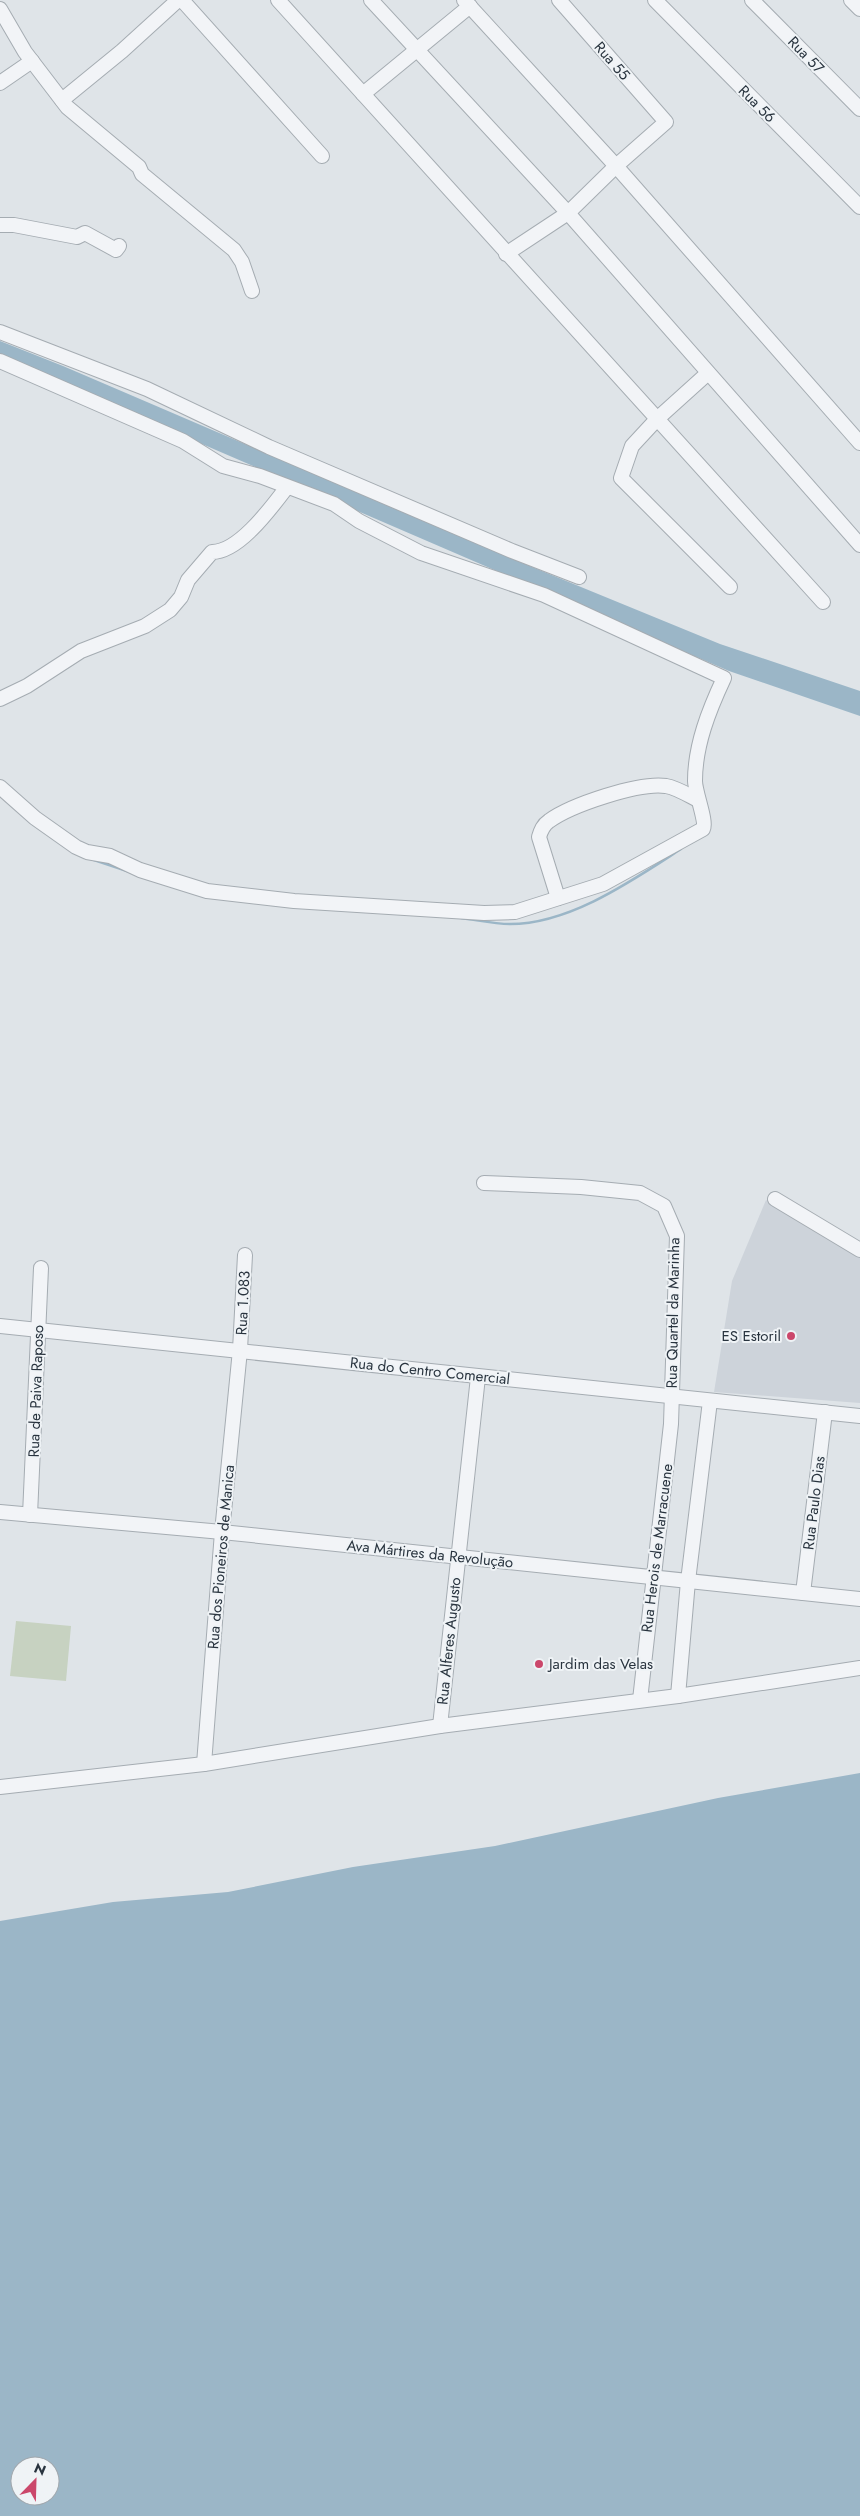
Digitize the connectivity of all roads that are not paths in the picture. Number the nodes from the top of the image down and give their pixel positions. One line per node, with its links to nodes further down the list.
1 (180, 0): 15 (street); 17 (street)
2 (278, 0): 14 (street)
3 (371, 0): 11 (street)
4 (559, 0): 18 (street, Rua 55)
5 (655, 0): 19 (street, Rua 56)
6 (752, 0): 16 (street, Rua 57)
7 (851, 0): 10 (street)
8 (467, 3): 11 (street); 18 (street)
9 (0, 9): 12 (street)
10 (860, 9)
11 (417, 50): 14 (street); 20 (street)
12 (32, 61): 13 (street); 15 (street)
13 (0, 83)
14 (363, 94): 23 (street)
15 (62, 100): 24 (street)
16 (860, 109)
17 (322, 156)
18 (616, 166): 20 (street); 29 (street)
19 (860, 207)
20 (568, 213): 23 (street); 27 (street)
21 (0, 225): 22 (street)
22 (119, 246)
23 (506, 254): 28 (street)
24 (252, 291)
25 (0, 332): 32 (street)
26 (0, 361): 30 (street)
27 (708, 373): 28 (street); 31 (street)
28 (657, 419): 33 (street); 34 (street)
29 (860, 442)
30 (287, 487): 35 (street); 37 (street)
31 (857, 536)
32 (579, 577)
33 (730, 587)
34 (823, 602)
35 (0, 699)
36 (0, 787): 38 (street)
37 (698, 800): 38 (street); 38 (street)
38 (558, 898)
39 (484, 1183): 48 (street, Rua Quartel da Marinha)
40 (775, 1199): 41 (street)
41 (860, 1250)
42 (245, 1256): 46 (street, Rua 1.083)
43 (41, 1268): 45 (street, Rua de Paiva Raposo)
44 (0, 1326): 45 (street, Rua do Centro Comercial)
45 (38, 1330): 46 (street, Rua do Centro Comercial); 53 (street, Rua de Paiva Raposo)
46 (240, 1350): 47 (street, Rua do Centro Comercial); 54 (street, Rua dos Pioneiros de Manica)
47 (478, 1377): 48 (street, Rua do Centro Comercial); 55 (street, Rua Alferes Augusto)
48 (670, 1396): 49 (street, Rua do Centro Comercial); 56 (street, Rua Herois de Marracuene)
49 (710, 1401): 50 (street, Rua do Centro Comercial); 57 (street)
50 (825, 1412): 51 (street, Rua do Centro Comercial); 58 (street, Rua Paulo Dias)
51 (860, 1416)
52 (0, 1512): 53 (street, Ava Mártires da Revolução)
53 (30, 1515): 54 (street, Ava Mártires da Revolução)
54 (222, 1532): 55 (street, Ava Mártires da Revolução); 64 (street, Rua dos Pioneiros de Manica)
55 (457, 1557): 56 (street, Ava Mártires da Revolução); 63 (street, Rua Alferes Augusto)
56 (654, 1578): 57 (street, Ava Mártires da Revolução); 62 (street, Rua Herois de Marracuene)
57 (688, 1581): 58 (street, Ava Mártires da Revolução); 61 (street)
58 (803, 1593): 59 (street, Ava Mártires da Revolução)
59 (860, 1599)
60 (860, 1668): 61 (street)
61 (678, 1696): 62 (street)
62 (640, 1700): 63 (street)
63 (440, 1726): 64 (street)
64 (204, 1764): 65 (street)
65 (0, 1787)

